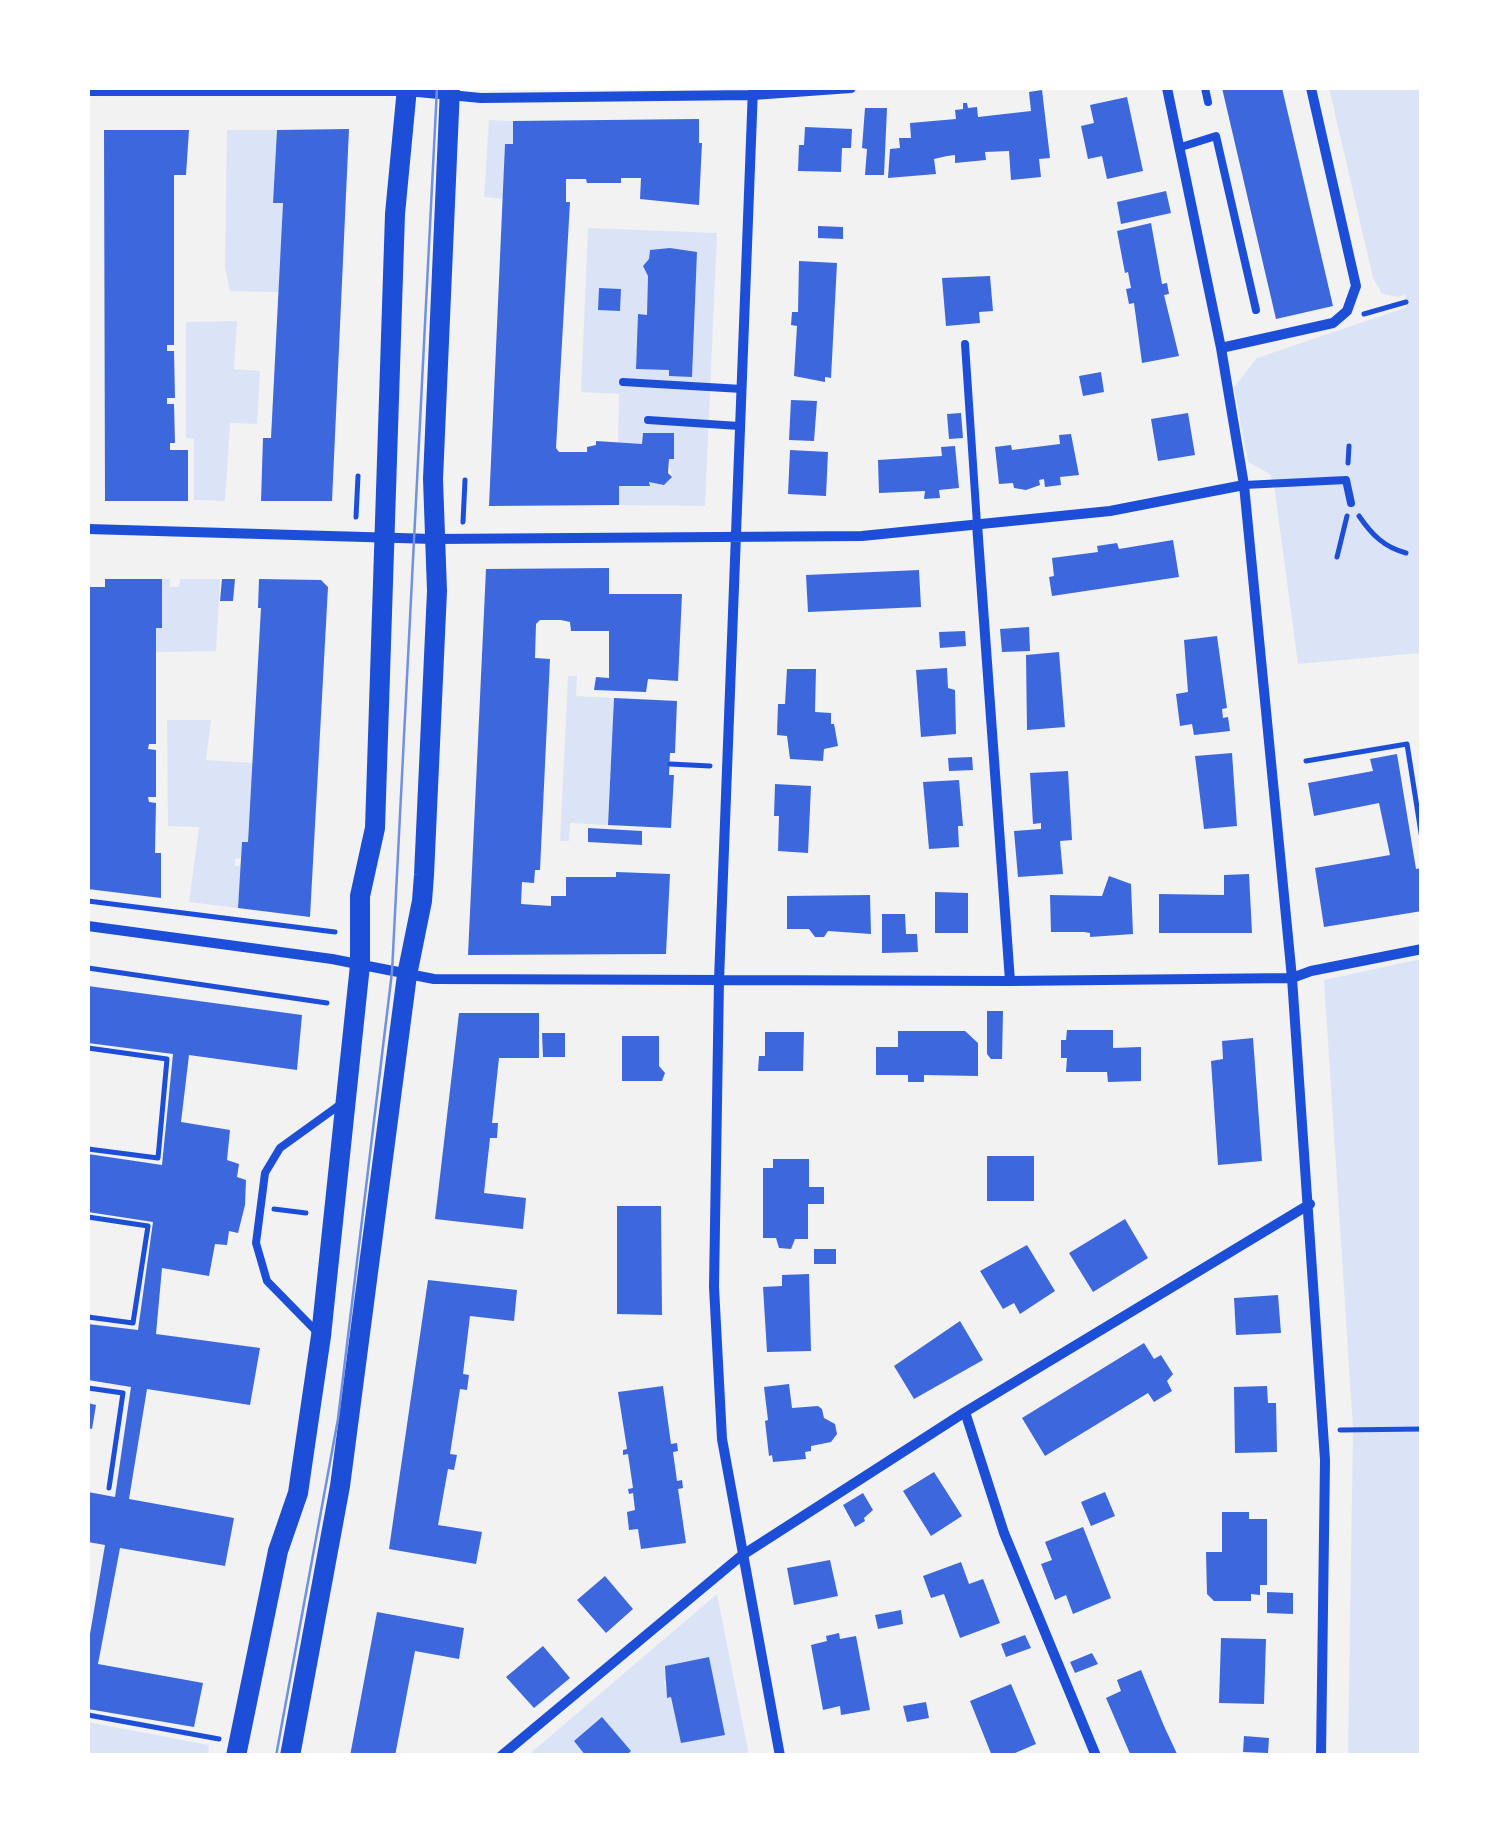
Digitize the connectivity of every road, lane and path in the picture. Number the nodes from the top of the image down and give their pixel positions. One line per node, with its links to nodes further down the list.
1 (852, 88): 7 (street)
2 (1168, 88): 10 (street)
3 (1205, 88): 9 (lane)
4 (1311, 88): 13 (street)
5 (407, 89): 6 (street); 8 (street); 27 (main road)
6 (88, 91)
7 (753, 91): 8 (street); 17 (street)
8 (450, 92): 28 (main road)
9 (1208, 102)
10 (1181, 147): 12 (lane); 15 (street)
11 (1406, 302): 13 (path)
12 (1256, 310)
13 (1333, 322): 15 (street)
14 (964, 344): 24 (lane)
15 (1221, 348): 21 (street)
16 (623, 382): 17 (lane)
17 (742, 389): 19 (street)
18 (648, 420): 19 (lane)
19 (739, 426): 26 (street)
20 (358, 476): 23 (path)
21 (1244, 485): 22 (lane); 24 (street); 42 (street)
22 (1350, 503): 29 (path); 30 (path)
23 (356, 518)
24 (978, 524): 26 (street); 44 (street)
25 (88, 529): 27 (street)
26 (737, 535): 28 (street); 43 (street)
27 (385, 538): 28 (street); 39 (main road)
28 (433, 539): 41 (main road)
29 (1406, 553)
30 (1337, 557)
31 (1306, 760): 34 (path)
32 (670, 764): 33 (path)
33 (694, 765)
34 (1422, 839)
35 (88, 901): 37 (path)
36 (88, 926): 39 (street)
37 (334, 932)
38 (1422, 949): 42 (street)
39 (360, 965): 41 (street); 47 (main road)
40 (88, 968): 45 (path)
41 (407, 976): 43 (street); 61 (main road)
42 (1292, 978): 44 (street); 49 (street)
43 (719, 980): 44 (street); 58 (street)
44 (1010, 982)
45 (328, 1003)
46 (88, 1048): 48 (path)
47 (345, 1101): 52 (main road); 52 (lane)
48 (88, 1148)
49 (1310, 1204): 54 (street); 56 (street)
50 (88, 1217): 51 (path)
51 (88, 1317)
52 (321, 1336): 60 (main road)
53 (88, 1388): 57 (path)
54 (965, 1412): 58 (street); 64 (street)
55 (1422, 1428): 56 (path)
56 (1324, 1432): 65 (street)
57 (108, 1488)
58 (741, 1556): 62 (street); 63 (street)
59 (88, 1715): 60 (path)
60 (229, 1748)
61 (290, 1756)
62 (501, 1756)
63 (780, 1756)
64 (1096, 1756)
65 (1321, 1756)

